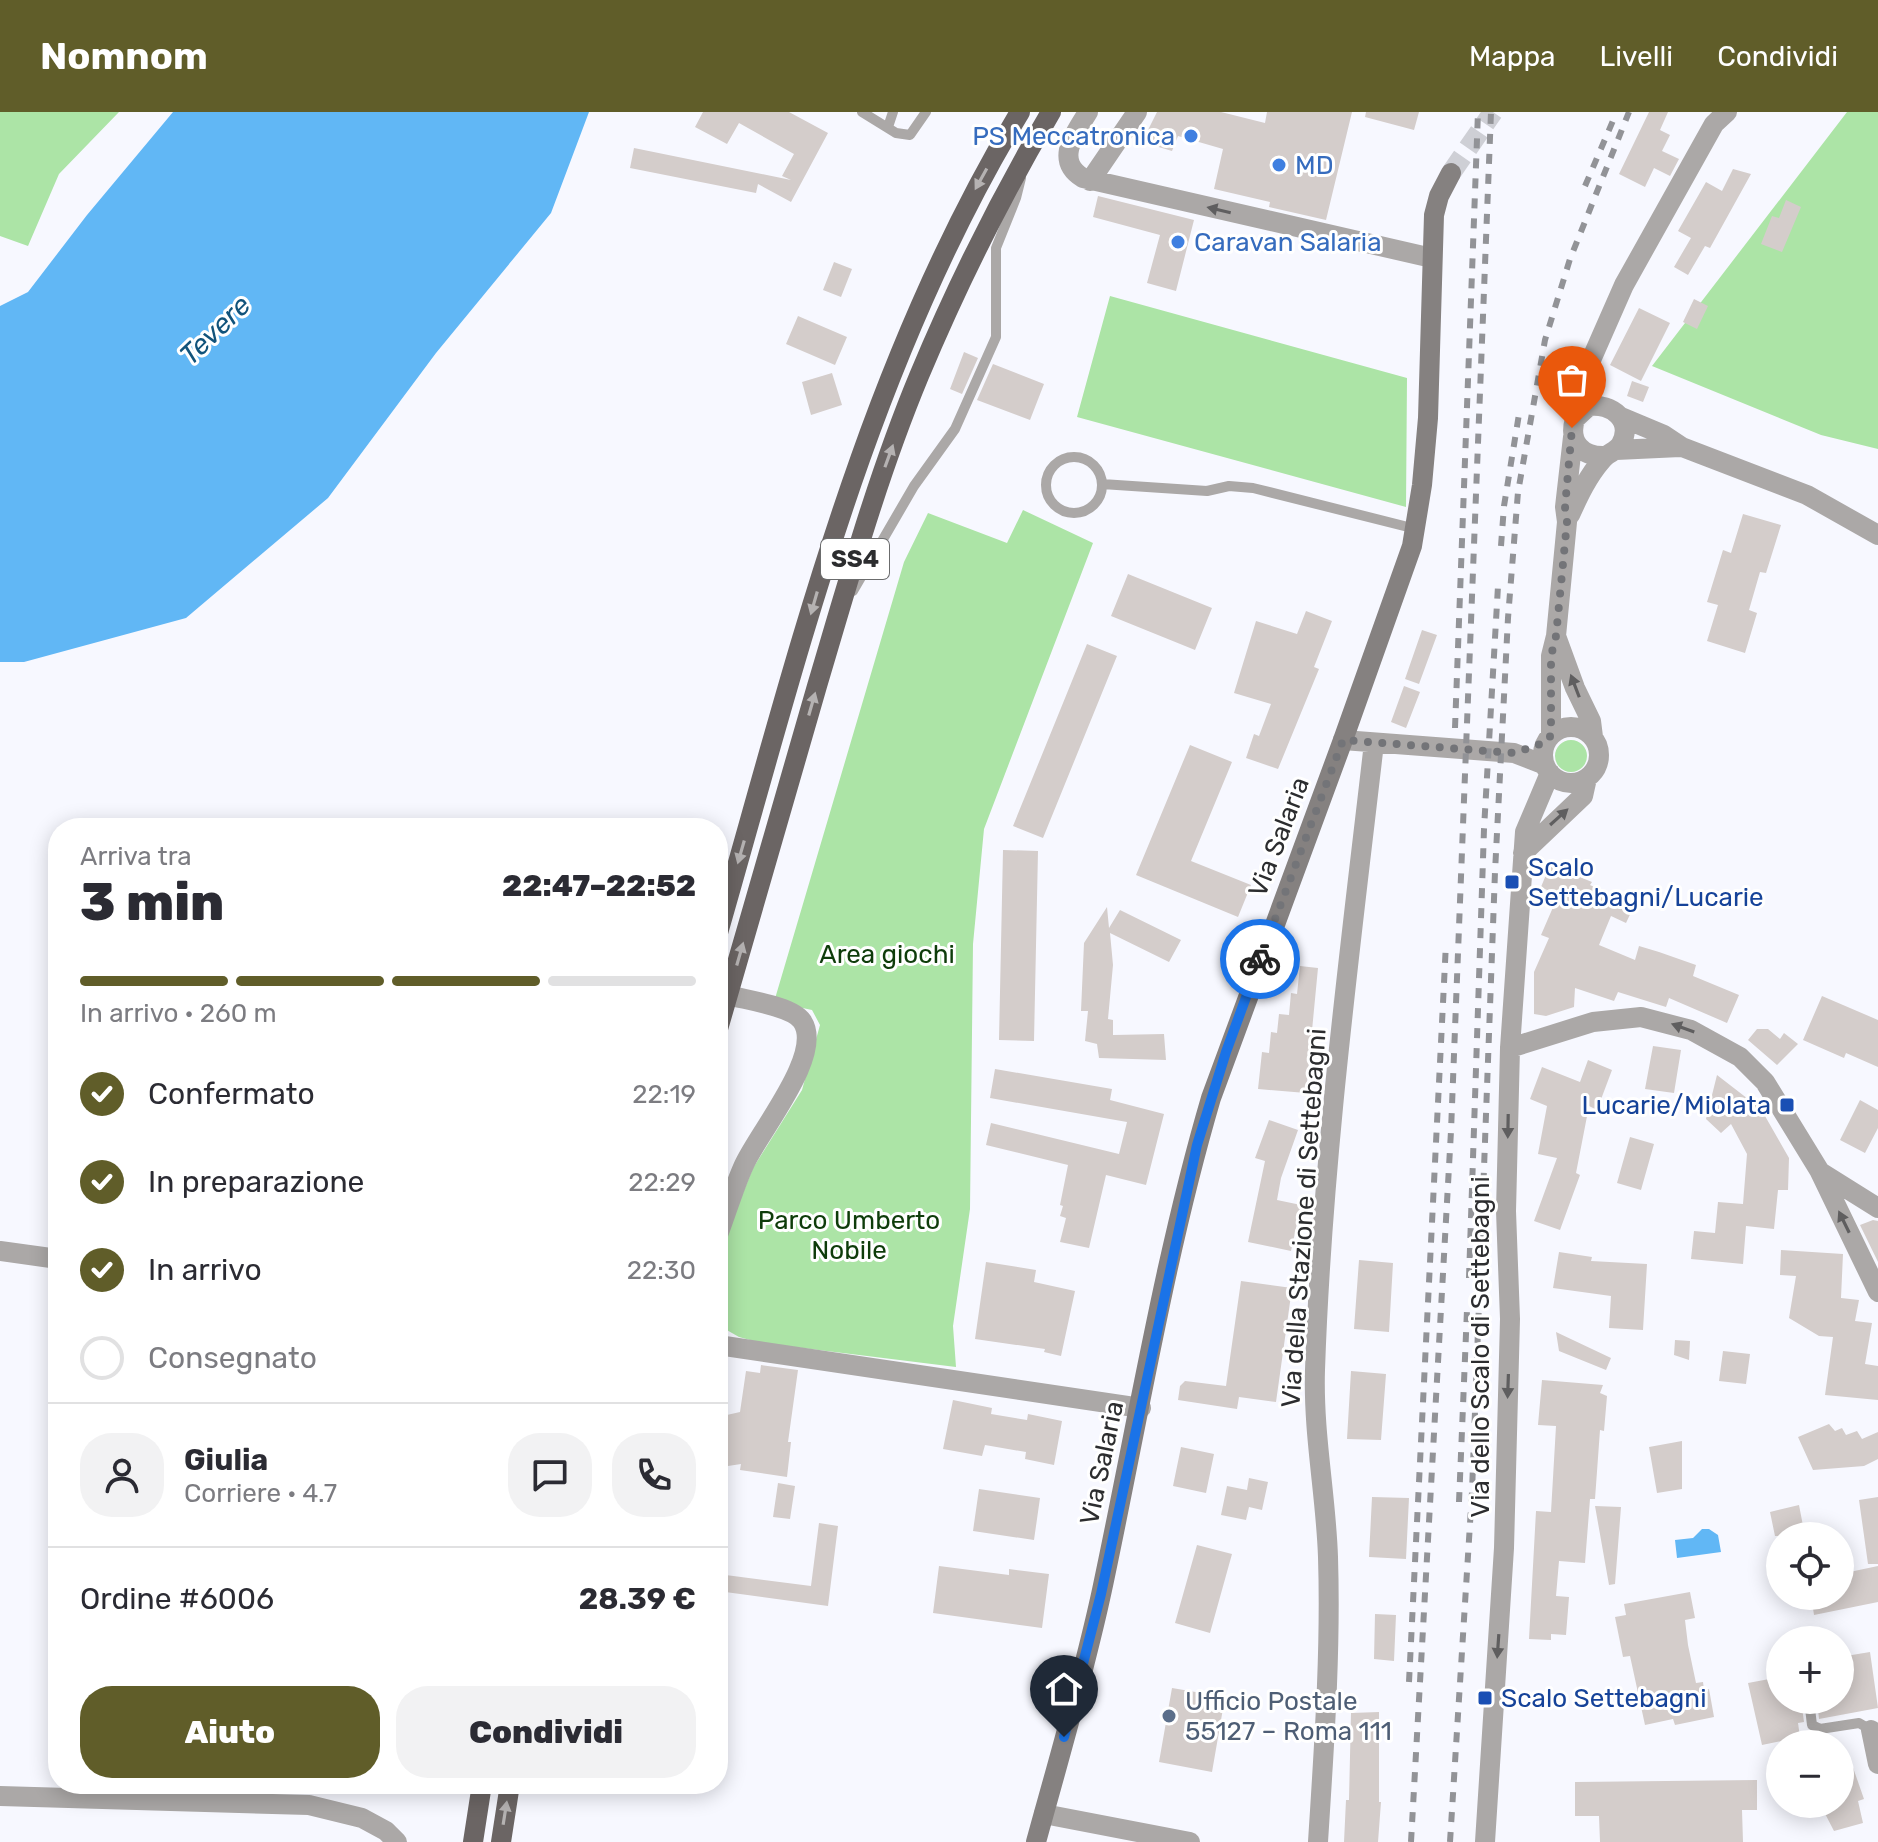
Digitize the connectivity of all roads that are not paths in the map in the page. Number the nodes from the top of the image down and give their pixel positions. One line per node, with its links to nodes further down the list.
1 (862, 112): 9 (lane)
2 (893, 112): 9 (lane)
3 (926, 112): 9 (lane)
4 (1020, 112): 33 (main road, SS4, one-way to 33)
5 (1051, 112): 10 (main road, SS4)
6 (1088, 112): 12 (street)
7 (1137, 112): 12 (street)
8 (1727, 112): 14 (street)
9 (888, 127)
10 (1021, 164): 23 (main road, SS4, one-way to 10); 23 (lane)
11 (1451, 173): 13 (street, Via Salaria)
12 (1090, 181): 13 (street, one-way to 12)
13 (1432, 258): 21 (street, Via Salaria)
14 (1589, 406): 15 (street); 16 (street)
15 (1621, 417): 17 (street); 18 (street)
16 (1573, 437): 18 (street); 20 (street)
17 (1682, 447): 18 (street); 22 (street)
18 (1611, 453): 20 (street)
19 (1102, 484): 19 (lane); 21 (lane)
20 (1567, 522): 24 (street)
21 (1416, 529): 27 (street, Via Salaria)
22 (1878, 535)
23 (839, 613): 34 (main road, SS4, one-way to 23)
24 (1556, 636): 25 (street, one-way to 24); 26 (street)
25 (1593, 737): 26 (street); 31 (street)
26 (1548, 739): 29 (street); 30 (street)
27 (1343, 740): 28 (street); 43 (street, Via Salaria)
28 (1374, 743): 29 (street); 56 (street, Via della Stazione di Settebagni)
29 (1514, 753): 30 (street)
30 (1547, 769): 31 (street); 32 (street, Via dello Scalo di Settebagni)
31 (1587, 778): 32 (street, one-way to 31)
32 (1523, 853): 35 (street, Via dello Scalo di Settebagni)
33 (728, 898)
34 (728, 995): 37 (street)
35 (1510, 1048): 36 (street, one-way to 35); 57 (street, Via dello Scalo di Settebagni, one-way to 57)
36 (1819, 1170): 38 (street); 41 (street, one-way to 36)
37 (728, 1207)
38 (1878, 1208)
39 (0, 1251): 40 (street)
40 (48, 1258)
41 (1878, 1292)
42 (728, 1346): 43 (street)
43 (1141, 1408): 50 (street, Via Salaria)
44 (1811, 1714): 45 (lane)
45 (1871, 1730): 46 (street)
46 (1878, 1764)
47 (480, 1794): 52 (main road)
48 (508, 1794): 53 (main road, one-way to 48)
49 (0, 1796): 51 (street)
50 (1044, 1814): 54 (street, Via Salaria); 55 (street)
51 (397, 1842)
52 (473, 1842)
53 (501, 1842)
54 (1036, 1842)
55 (1190, 1842)
56 (1318, 1842)
57 (1485, 1842)

